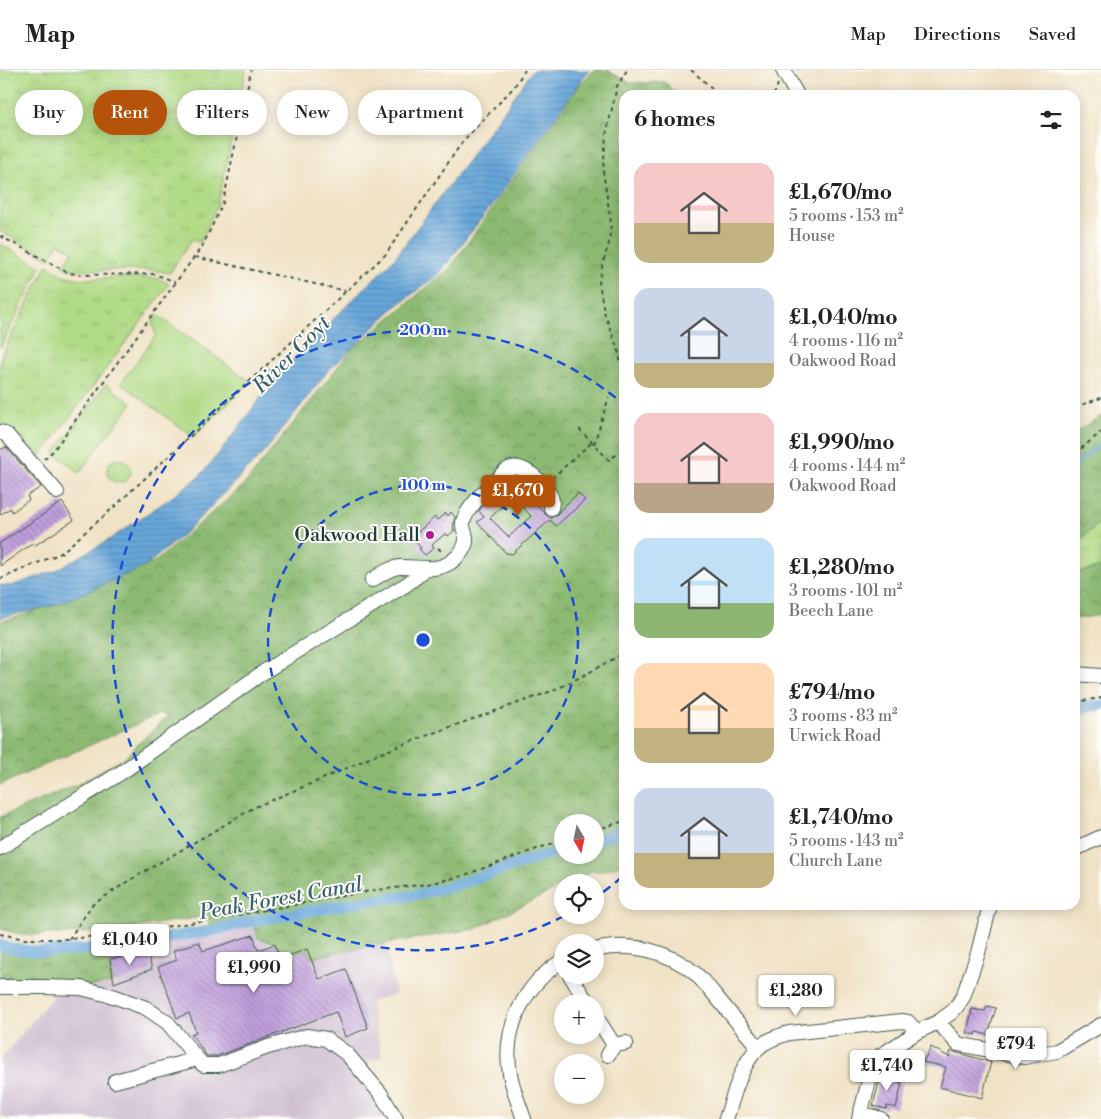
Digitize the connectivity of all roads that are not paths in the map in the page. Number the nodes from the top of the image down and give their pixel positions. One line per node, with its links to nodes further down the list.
1 (783, 70): 2 (street)
2 (794, 90)
3 (0, 432): 4 (street)
4 (57, 492)
5 (552, 508): 6 (street)
6 (422, 569): 7 (street); 12 (street)
7 (372, 580)
8 (1080, 674): 9 (street)
9 (1101, 676)
10 (1101, 838): 11 (street)
11 (1080, 847)
12 (0, 848)
13 (989, 910): 17 (street)
14 (604, 949): 21 (street)
15 (554, 968): 27 (street)
16 (0, 987): 23 (street)
17 (938, 1022): 18 (street); 20 (street)
18 (1101, 1025)
19 (604, 1029): 22 (street)
20 (917, 1032): 21 (street); 25 (street)
21 (758, 1047): 28 (street)
22 (616, 1048)
23 (197, 1059): 24 (street); 26 (street)
24 (115, 1081)
25 (859, 1116): 29 (street)
26 (396, 1119)
27 (524, 1119)
28 (726, 1119)
29 (881, 1119)

